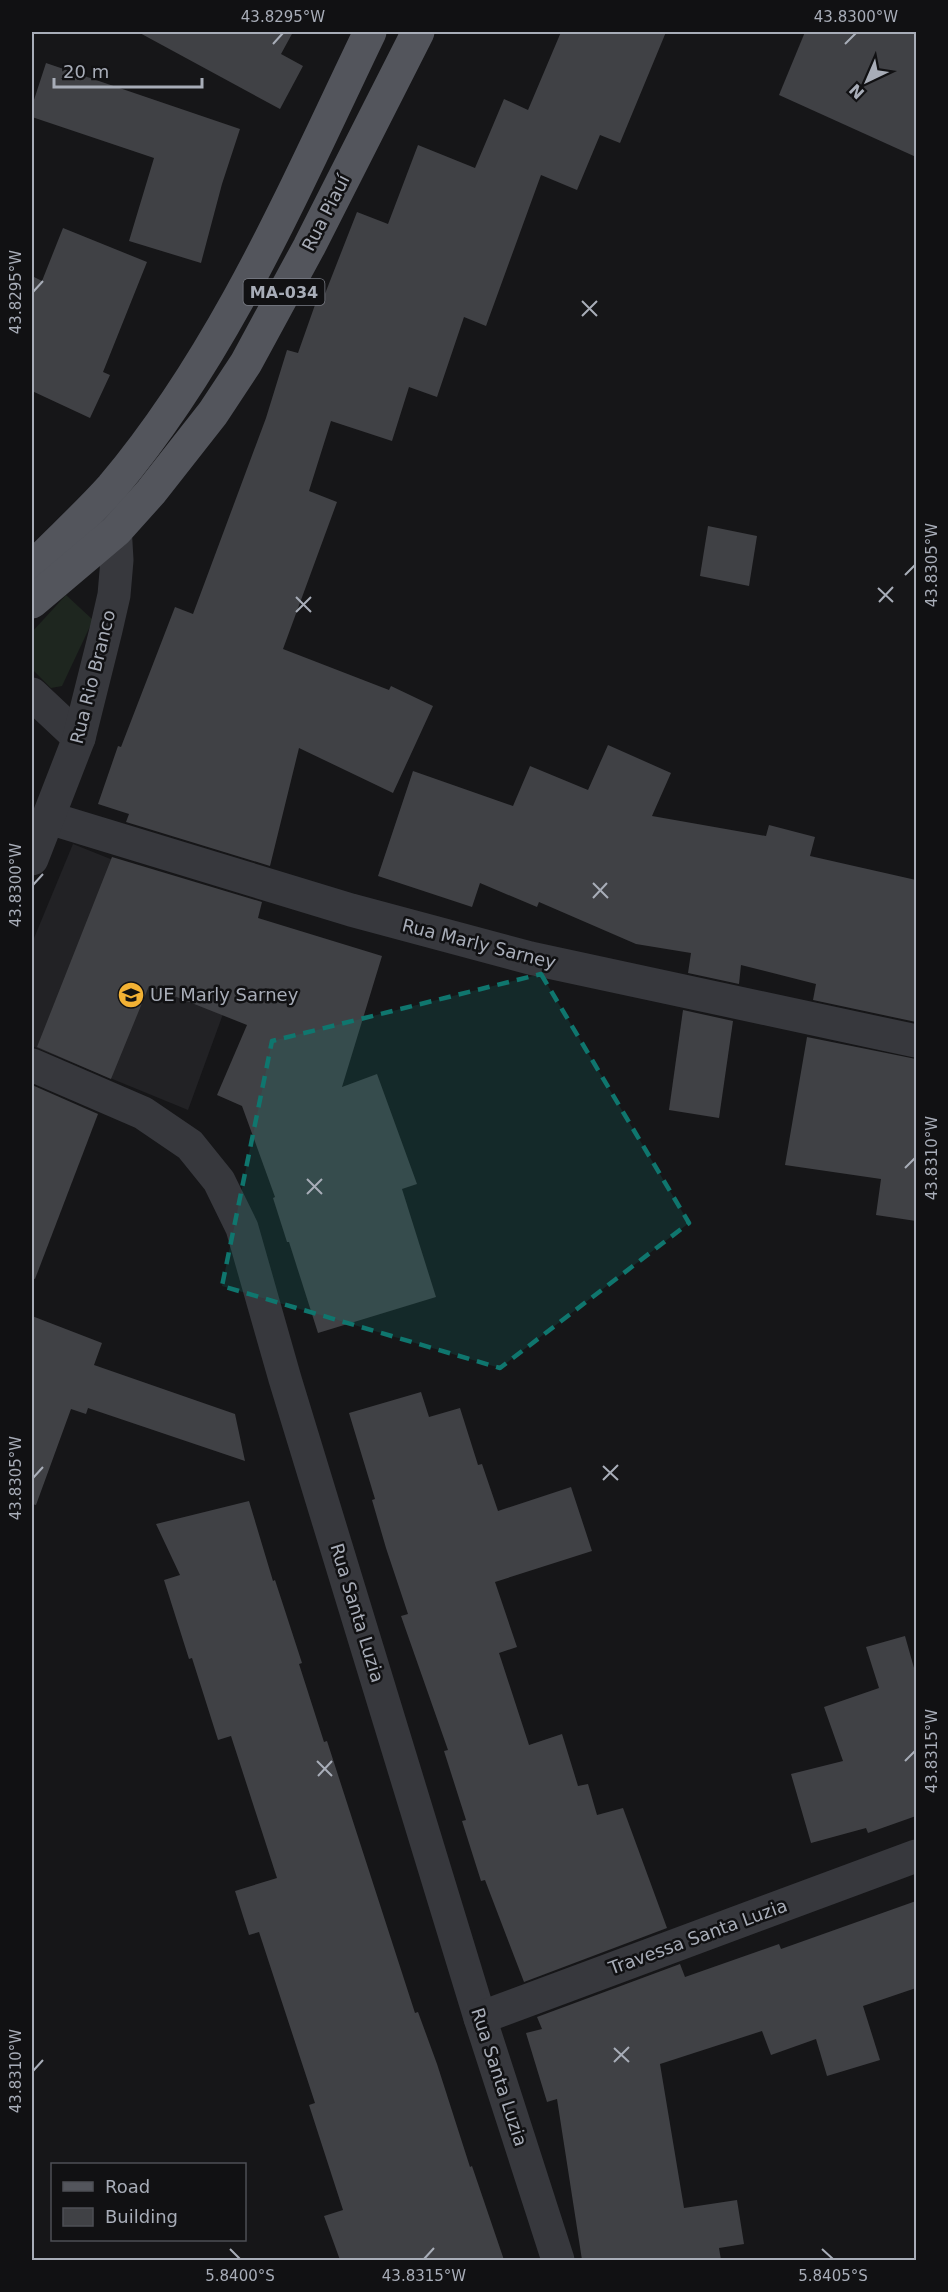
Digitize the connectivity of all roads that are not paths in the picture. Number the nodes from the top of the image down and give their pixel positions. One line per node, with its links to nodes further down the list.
1 (370, 32): 3 (main road, MA-034)
2 (418, 32): 4 (main road, Rua Piauí / MA-034)
3 (111, 487): 4 (street, Rua Rio Branco); 5 (main road, MA-034)
4 (116, 531): 6 (main road, MA-034); 8 (street, Rua Rio Branco)
5 (32, 568)
6 (32, 602)
7 (32, 694): 8 (street)
8 (79, 738): 9 (street, Rua Rio Branco)
9 (48, 818): 10 (street, Rua Rio Branco); 11 (street, Rua Marly Sarney)
10 (32, 859)
11 (916, 1041)
12 (32, 1065): 14 (street, Rua Santa Luzia)
13 (916, 1856): 14 (street, Travessa Santa Luzia)
14 (480, 2018): 15 (street, Rua Santa Luzia)
15 (558, 2260)

